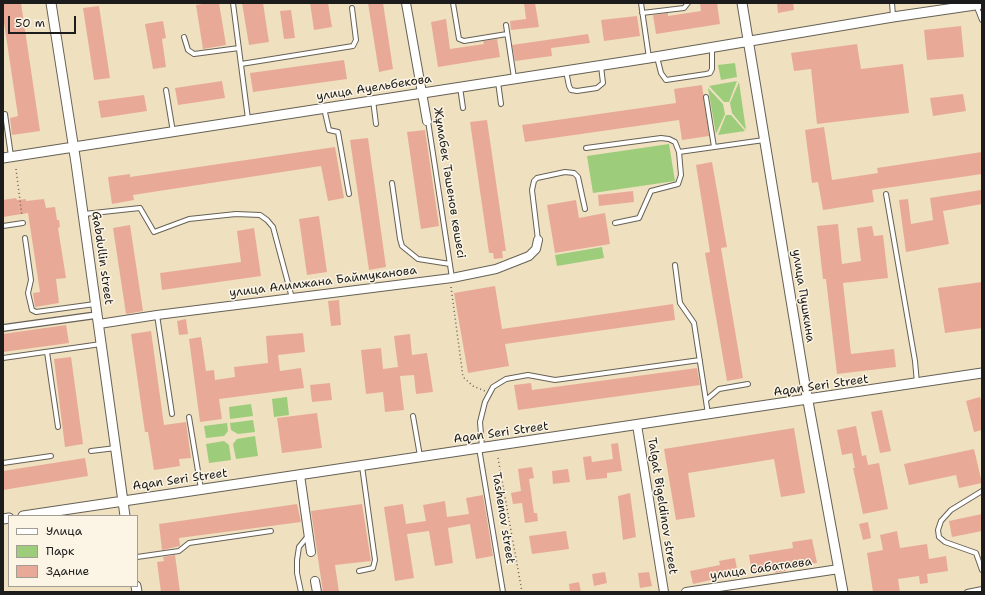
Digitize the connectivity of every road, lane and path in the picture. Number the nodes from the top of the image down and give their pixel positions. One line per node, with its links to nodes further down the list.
1 (51, 3): 41 (street, Gabdullin street)
2 (233, 3): 19 (lane)
3 (406, 3): 28 (street)
4 (453, 3): 15 (lane)
5 (641, 3): 11 (lane)
6 (688, 3): 11 (lane)
7 (742, 3): 17 (street, улица Пушкина)
8 (892, 3): 12 (lane)
9 (979, 4): 12 (street, улица Ауельбекова); 13 (lane)
10 (352, 8): 21 (lane)
11 (642, 13): 20 (lane)
12 (893, 17): 17 (street, улица Ауельбекова)
13 (982, 20)
14 (506, 25): 15 (lane)
15 (507, 34): 24 (lane)
16 (184, 37): 19 (lane)
17 (748, 42): 18 (street, улица Ауельбекова); 39 (street, улица Пушкина)
18 (712, 47): 20 (street, улица Ауельбекова); 20 (lane)
19 (238, 48): 21 (lane)
20 (653, 57): 22 (street, улица Ауельбекова)
21 (241, 64): 35 (lane)
22 (601, 65): 23 (street, улица Ауельбекова); 23 (lane)
23 (566, 70): 24 (street, улица Ауельбекова)
24 (514, 79): 25 (street, улица Ауельбекова)
25 (498, 81): 26 (street, улица Ауельбекова); 31 (lane)
26 (460, 86): 28 (street, улица Ауельбекова); 33 (lane)
27 (166, 90): 38 (lane)
28 (422, 92): 30 (street, улица Ауельбекова); 36 (street, Жұмабек Тәшенов көшесі)
29 (706, 97): 40 (lane)
30 (373, 100): 32 (street, улица Ауельбекова); 37 (lane)
31 (502, 104)
32 (324, 108): 35 (street, улица Ауельбекова); 47 (lane)
33 (463, 108)
34 (5, 114): 44 (lane)
35 (248, 120): 38 (street, улица Ауельбекова)
36 (428, 120): 56 (lane, Жұмабек Тәшенов көшесі)
37 (376, 124)
38 (173, 132): 41 (street, улица Ауельбекова)
39 (765, 140): 40 (lane); 73 (street, улица Пушкина)
40 (714, 147): 43 (lane)
41 (74, 148): 44 (street, улица Ауельбекова); 50 (street, Gabdullin street)
42 (586, 148): 43 (lane)
43 (679, 152): 52 (lane)
44 (7, 157)
45 (16, 169): 51 (path)
46 (392, 183): 56 (lane)
47 (349, 194)
48 (886, 194): 70 (lane)
49 (585, 209): 55 (lane)
50 (83, 214): 59 (lane); 60 (street, Gabdullin street)
51 (23, 223): 53 (lane)
52 (616, 223)
53 (3, 226)
54 (26, 238): 60 (lane)
55 (538, 240): 58 (street, улица Алимжана Баймуканова)
56 (450, 264): 58 (lane, Жұмабек Тәшенов көшесі)
57 (675, 265): 67 (lane)
58 (452, 278): 59 (street, улица Алимжана Баймуканова); 71 (path)
59 (292, 299): 61 (street, улица Алимжана Баймуканова)
60 (96, 304): 62 (street, Gabdullin street)
61 (157, 314): 62 (street, улица Алимжана Баймуканова); 74 (lane)
62 (98, 319): 63 (street, улица Алимжана Баймуканова); 64 (street, Gabdullin street)
63 (3, 328)
64 (101, 344): 65 (lane); 80 (street, Gabdullin street)
65 (47, 352): 66 (lane); 79 (lane)
66 (3, 358)
67 (700, 360): 71 (lane); 72 (lane)
68 (982, 373): 70 (street, Aqan Seri Street)
69 (748, 384): 72 (lane)
70 (917, 384): 73 (street, Aqan Seri Street)
71 (489, 393): 81 (lane, Tashenov street)
72 (706, 400): 75 (lane)
73 (808, 400): 75 (street, Aqan Seri Street); 99 (street, улица Пушкина)
74 (172, 414)
75 (708, 414): 78 (street, Aqan Seri Street)
76 (413, 416): 84 (lane)
77 (190, 417): 89 (lane)
78 (637, 425): 81 (street, Aqan Seri Street); 108 (street, Talgat Bigeldinov street)
79 (58, 427)
80 (116, 448): 82 (lane); 91 (street, Gabdullin street)
81 (480, 448): 84 (street, Aqan Seri Street); 106 (lane, Tashenov street)
82 (91, 451)
83 (51, 456): 86 (lane)
84 (420, 457): 87 (street, Aqan Seri Street)
85 (498, 458): 107 (path)
86 (3, 463)
87 (362, 466): 88 (street, Aqan Seri Street); 101 (lane)
88 (300, 475): 89 (street, Aqan Seri Street); 96 (street)
89 (201, 489): 91 (street, Aqan Seri Street)
90 (982, 491): 100 (lane)
91 (124, 501): 92 (street, Aqan Seri Street); 94 (street, Gabdullin street)
92 (60, 513): 93 (street, Aqan Seri Street)
93 (35, 515)
94 (125, 515)
95 (271, 531): 98 (lane)
96 (309, 534): 97 (street); 104 (lane)
97 (310, 552)
98 (138, 557)
99 (839, 569): 109 (street, улица Сабатаева); 110 (street, улица Пушкина)
100 (982, 570)
101 (359, 571)
102 (315, 581): 105 (street)
103 (982, 589): 111 (lane)
104 (302, 592)
105 (317, 592)
106 (503, 592)
107 (522, 592)
108 (664, 592)
109 (686, 592)
110 (842, 592)
111 (967, 592)

